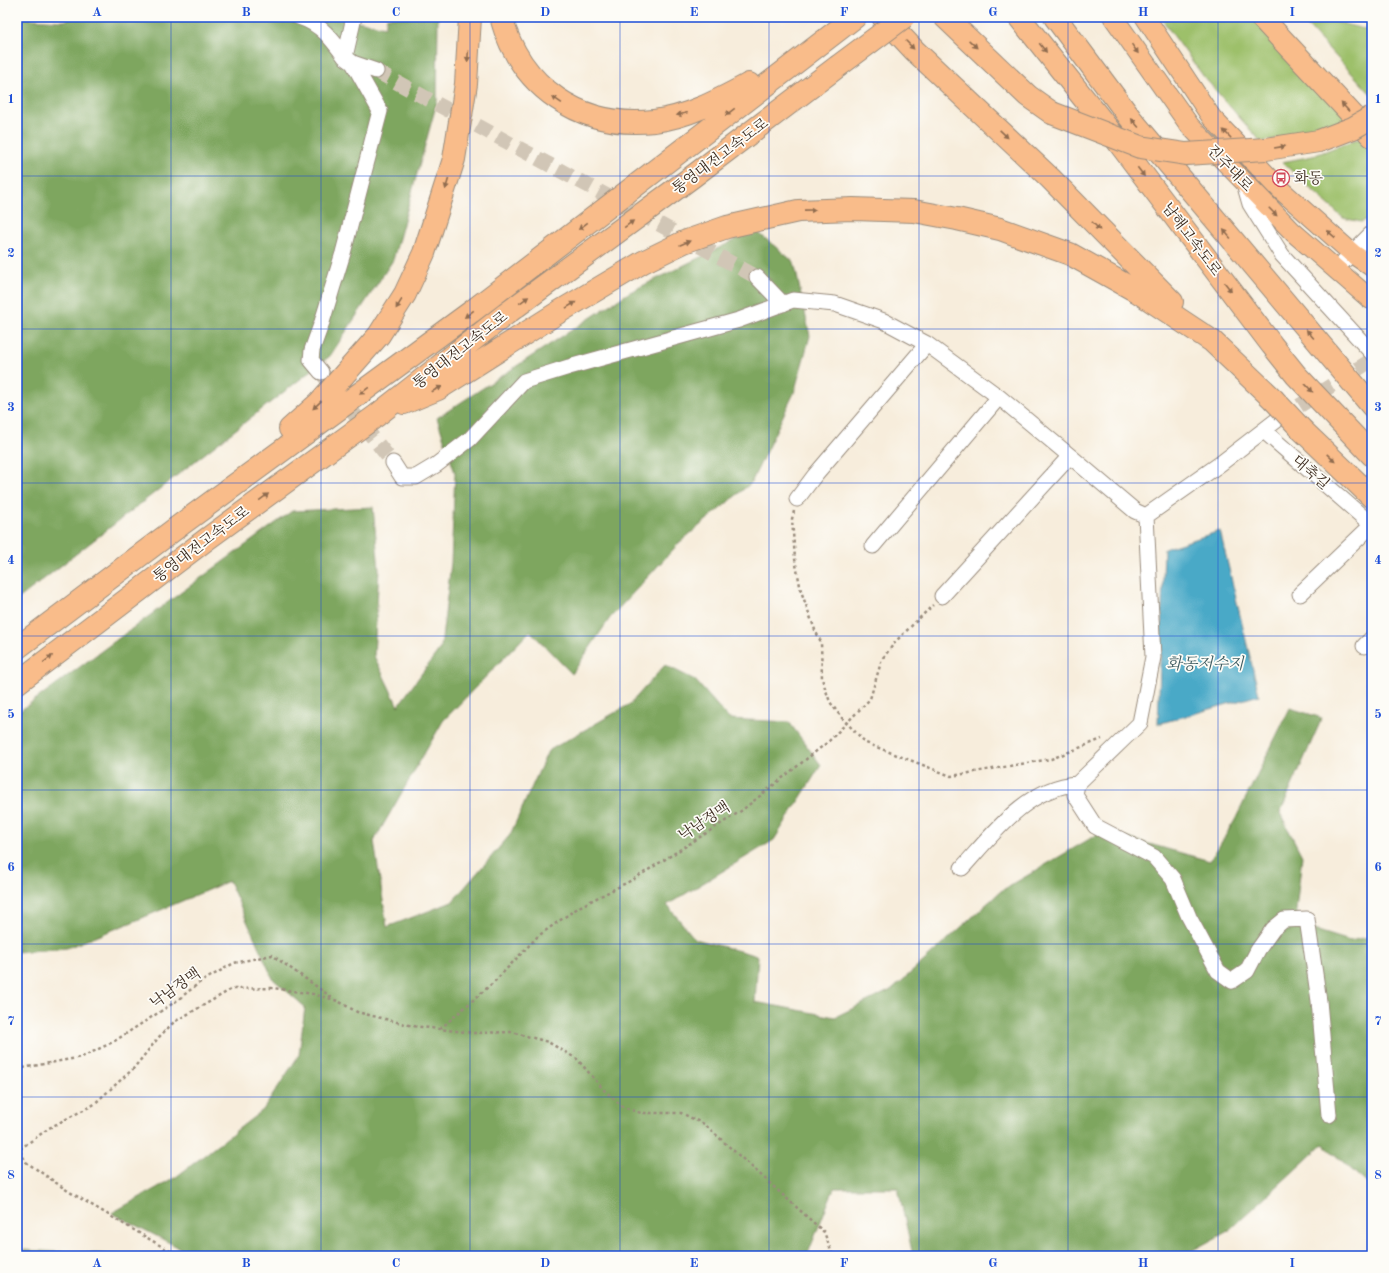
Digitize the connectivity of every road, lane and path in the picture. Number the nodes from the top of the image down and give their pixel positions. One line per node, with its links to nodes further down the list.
1 (299, 17): 15 (street)
2 (354, 17): 15 (street)
3 (470, 17): 42 (highway, one-way to 42)
4 (501, 17): 14 (highway, one-way to 4)
5 (854, 17): 14 (highway, 통영대전고속도로)
6 (883, 17): 27 (highway, one-way to 27)
7 (904, 17): 34 (highway, 통영대전고속도로, one-way to 7, bridge)
8 (945, 17): 17 (highway, one-way to 17, bridge)
9 (1019, 17): 37 (highway, 남해고속도로, one-way to 37)
10 (1055, 17): 32 (highway, 남해고속도로, one-way to 10)
11 (1113, 17): 19 (main road, 진주대로, one-way to 19)
12 (1145, 17): 21 (main road, 진주대로, one-way to 12)
13 (1262, 17): 18 (highway, one-way to 13)
14 (816, 46): 42 (highway, 통영대전고속도로, one-way to 42)
15 (349, 60): 16 (street); 30 (street)
16 (376, 71)
17 (1372, 117)
18 (1372, 136)
19 (1244, 184): 23 (main road, 진주대로, one-way to 23); 29 (street)
20 (1370, 237): 21 (street)
21 (1353, 254): 22 (main road, 진주대로); 23 (street)
22 (1372, 267)
23 (1336, 269): 25 (main road, 진주대로)
24 (757, 277): 26 (street)
25 (1370, 299)
26 (783, 304): 28 (street); 38 (street)
27 (1212, 341): 33 (highway); 34 (highway, one-way to 27)
28 (926, 344): 31 (street); 40 (street)
29 (1372, 353)
30 (321, 372)
31 (999, 397): 36 (street); 44 (street)
32 (1372, 406)
33 (1275, 410): 35 (street); 39 (highway, one-way to 39, bridge)
34 (376, 416): 48 (highway, 통영대전고속도로, one-way to 34)
35 (1264, 431): 41 (street); 43 (street, 대축길)
36 (1070, 456): 41 (street); 46 (street)
37 (1372, 456)
38 (393, 463)
39 (1372, 497)
40 (797, 499): 49 (path)
41 (1146, 516): 51 (street)
42 (183, 523): 47 (highway, 통영대전고속도로)
43 (1372, 525): 45 (street)
44 (873, 546)
45 (1300, 594)
46 (942, 596): 49 (path, 낙남정맥)
47 (17, 648)
48 (17, 682)
49 (847, 725): 50 (path); 54 (path, 낙남정맥)
50 (1108, 736)
51 (1077, 784): 52 (street); 56 (street)
52 (962, 868)
53 (338, 1001): 54 (path); 55 (path, 낙남정맥); 58 (path)
54 (440, 1029): 60 (path)
55 (17, 1069)
56 (1329, 1115)
57 (17, 1146): 58 (path)
58 (20, 1149): 59 (path)
59 (178, 1256)
60 (833, 1256)

